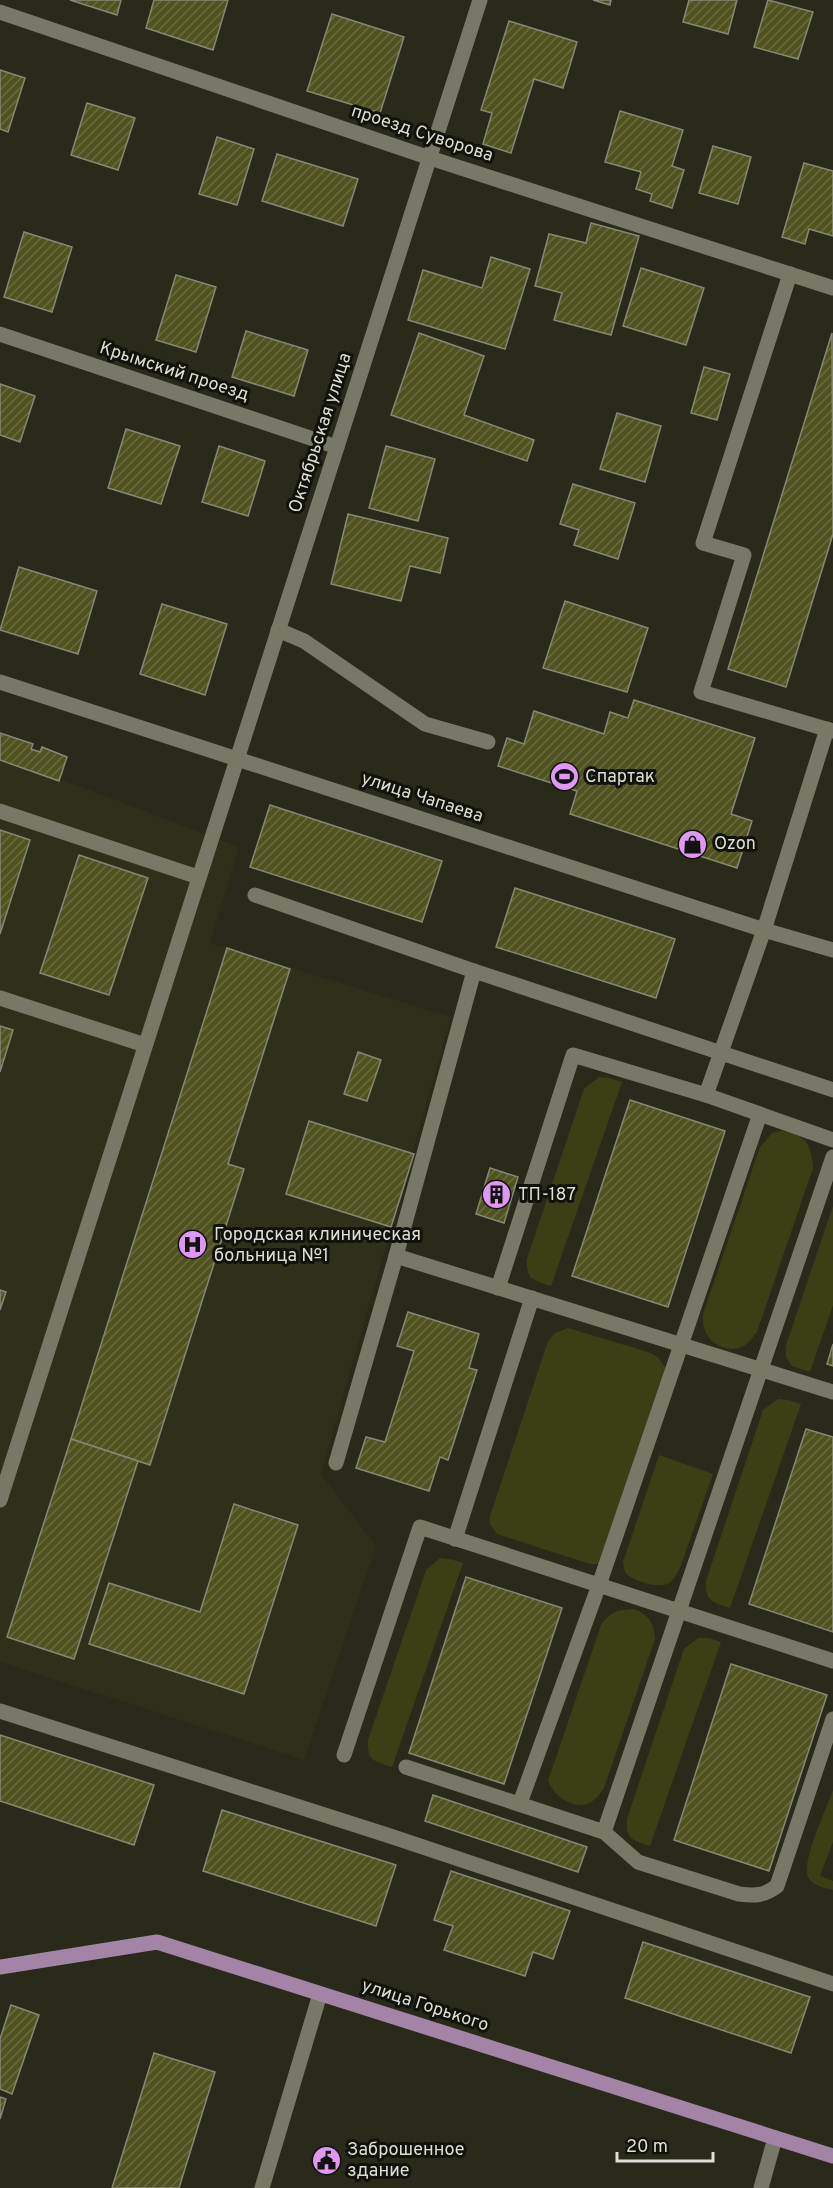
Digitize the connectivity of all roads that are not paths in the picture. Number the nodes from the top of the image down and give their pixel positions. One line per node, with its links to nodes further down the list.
1 (480, 0): 3 (street, Октябрьская улица)
2 (0, 12): 3 (street, проезд Суворова)
3 (430, 158): 4 (street, проезд Суворова); 7 (street, Октябрьская улица)
4 (790, 274): 5 (street, проезд Суворова); 10 (street)
5 (833, 288)
6 (0, 334): 7 (street, Крымский проезд)
7 (337, 447): 8 (street, Октябрьская улица)
8 (278, 630): 11 (street); 12 (street, Октябрьская улица)
9 (0, 682): 12 (street, улица Чапаева)
10 (830, 730): 16 (street)
11 (488, 742)
12 (237, 759): 14 (street, Октябрьская улица); 16 (street, улица Чапаева)
13 (0, 811): 14 (street)
14 (198, 877): 20 (street, Октябрьская улица)
15 (255, 895): 18 (street)
16 (764, 930): 17 (street, улица Чапаева); 21 (street)
17 (833, 951)
18 (474, 971): 21 (street); 27 (street)
19 (0, 998): 20 (street)
20 (145, 1045): 34 (street, Октябрьская улица)
21 (721, 1053): 22 (street); 23 (street)
22 (833, 1090)
23 (706, 1095): 24 (street); 28 (street)
24 (760, 1114): 25 (street); 30 (street)
25 (833, 1140)
26 (833, 1157): 31 (street)
27 (396, 1256): 28 (street); 33 (street)
28 (498, 1288): 29 (street)
29 (532, 1298): 30 (street); 35 (street)
30 (681, 1345): 31 (street); 36 (street)
31 (762, 1369): 32 (street); 37 (street)
32 (833, 1392)
33 (336, 1463)
34 (0, 1500)
35 (454, 1539): 36 (street); 41 (street)
36 (599, 1585): 37 (street); 43 (street)
37 (680, 1611): 38 (street); 44 (street)
38 (833, 1661)
39 (0, 1711): 46 (street)
40 (833, 1719): 44 (street)
41 (344, 1755)
42 (406, 1767): 43 (street)
43 (520, 1803): 44 (street)
44 (604, 1832)
45 (0, 1967): 47 (main road, улица Горького)
46 (833, 1984)
47 (320, 1994): 48 (main road, улица Горького); 50 (street)
48 (775, 2138): 49 (main road, улица Горького); 51 (street)
49 (833, 2156)
50 (262, 2188)
51 (761, 2188)

